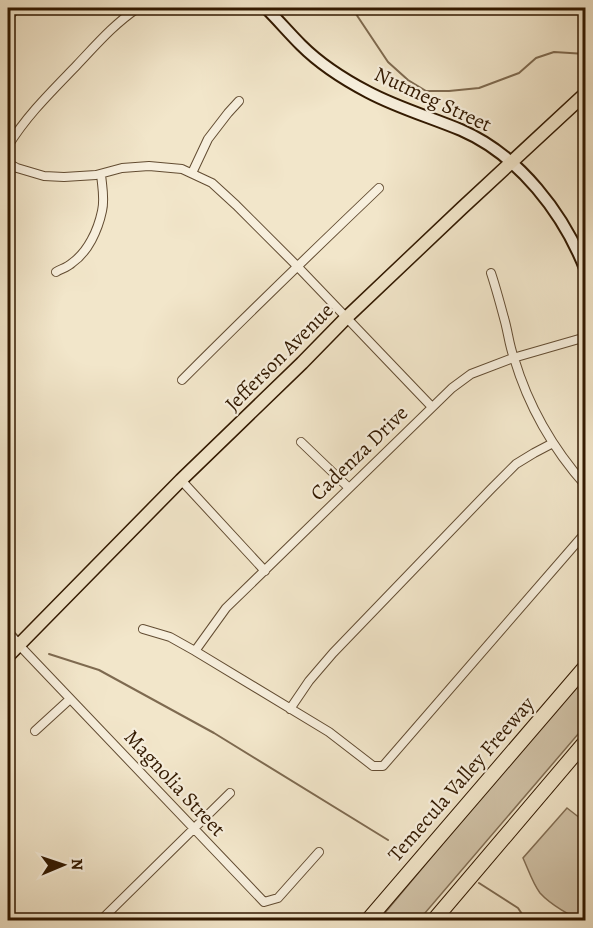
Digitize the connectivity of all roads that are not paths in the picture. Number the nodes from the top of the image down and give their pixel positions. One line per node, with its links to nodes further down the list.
1 (17, 8): 4 (street)
2 (138, 8): 7 (street)
3 (266, 8): 8 (main road, Nutmeg Street)
4 (8, 17)
5 (585, 93): 8 (main road, Jefferson Avenue)
6 (239, 101): 10 (street)
7 (8, 146)
8 (511, 162): 14 (main road, Nutmeg Street); 17 (main road, Jefferson Avenue)
9 (8, 163): 11 (street)
10 (192, 173): 11 (street); 13 (street)
11 (101, 174): 15 (street)
12 (380, 188): 13 (street)
13 (297, 266): 17 (street); 20 (street)
14 (585, 271)
15 (56, 272)
16 (491, 273): 19 (street)
17 (346, 318): 21 (street); 24 (main road, Jefferson Avenue)
18 (585, 337): 19 (street, Cadenza Drive)
19 (513, 358): 21 (street, Cadenza Drive); 23 (street)
20 (182, 380)
21 (432, 407): 26 (street, Cadenza Drive)
22 (302, 442): 26 (street)
23 (553, 443): 25 (street); 36 (street)
24 (181, 480): 28 (street); 31 (main road, Jefferson Avenue)
25 (585, 486)
26 (350, 488): 28 (street, Cadenza Drive)
27 (585, 532): 36 (street)
28 (265, 571): 32 (street, Cadenza Drive)
29 (143, 629): 32 (street)
30 (8, 633): 31 (street, Magnolia Street)
31 (19, 645): 33 (main road, Jefferson Avenue); 35 (street, Magnolia Street)
32 (195, 651): 36 (street)
33 (8, 656)
34 (585, 666): 43 (highway, Temecula Valley Freeway)
35 (70, 699): 37 (street); 40 (street, Magnolia Street)
36 (290, 709)
37 (35, 731)
38 (585, 741): 44 (highway)
39 (230, 793): 40 (street)
40 (193, 829): 41 (street, Magnolia Street); 42 (street)
41 (319, 852)
42 (101, 921)
43 (368, 921)
44 (434, 921)

